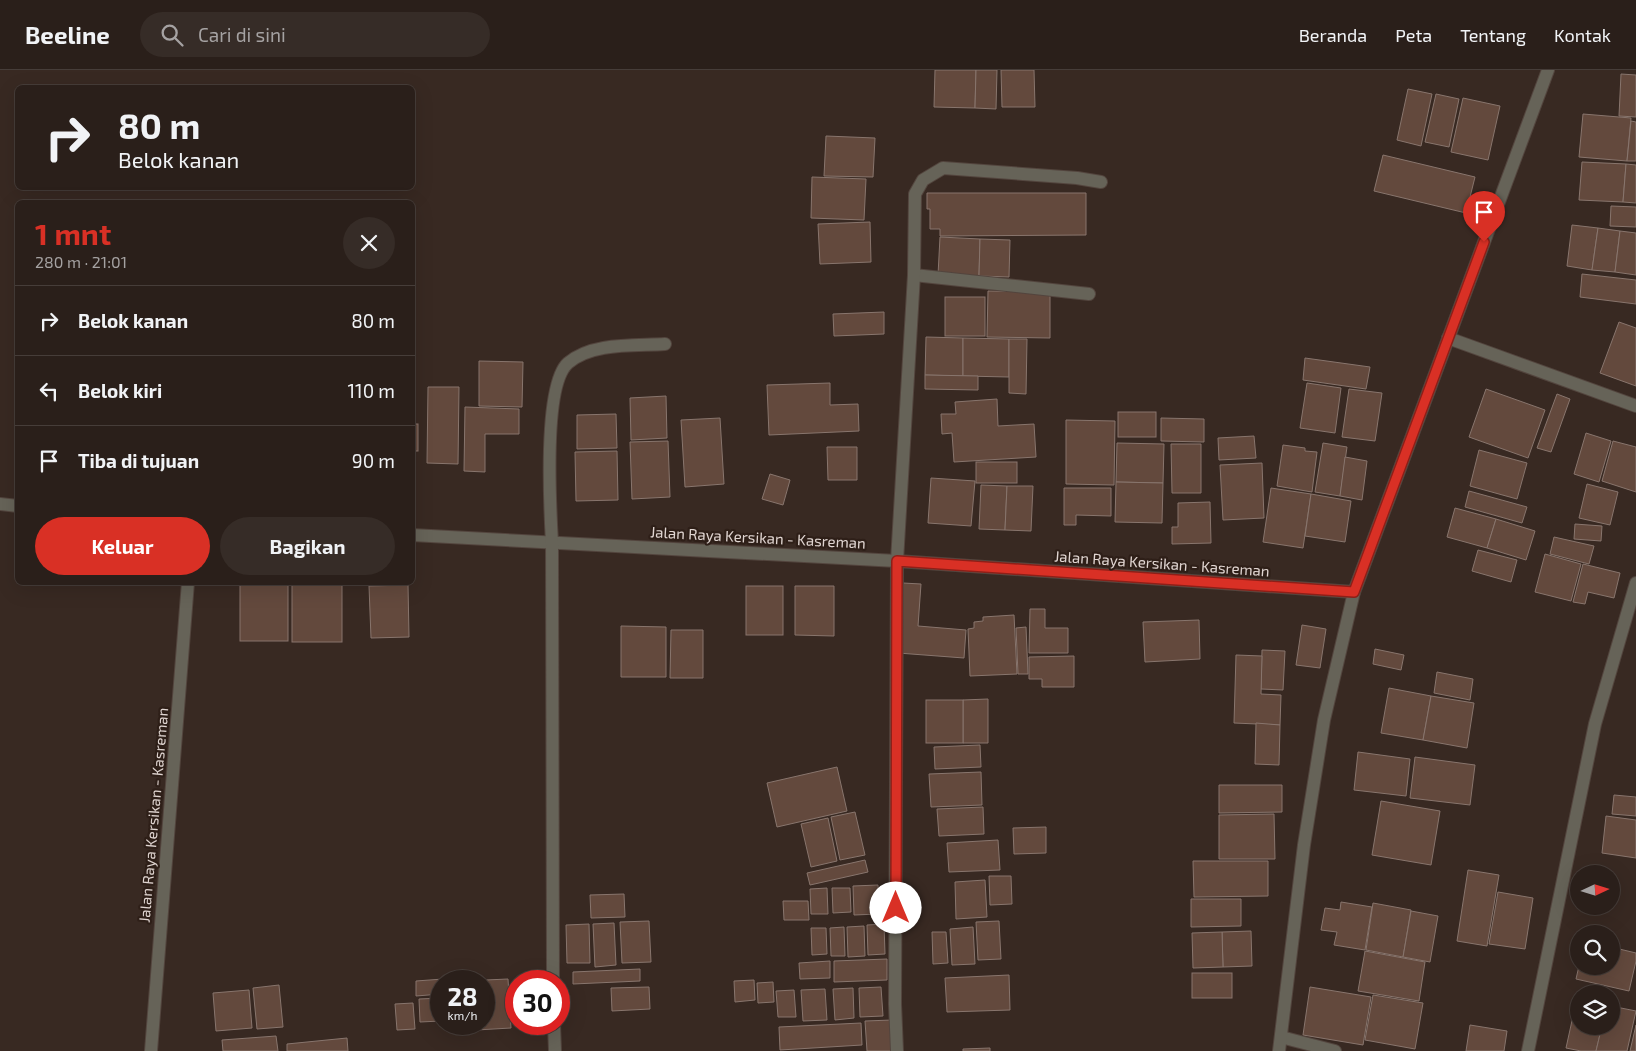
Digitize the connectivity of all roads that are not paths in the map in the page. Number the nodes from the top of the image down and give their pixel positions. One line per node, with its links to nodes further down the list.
1 (1548, 70): 5 (street)
2 (1101, 182): 3 (street)
3 (914, 275): 4 (street); 12 (street)
4 (1089, 294)
5 (1448, 338): 7 (street); 15 (street)
6 (665, 344): 11 (street)
7 (1636, 406)
8 (0, 504): 9 (street)
9 (15, 506)
10 (415, 535): 11 (street, Jalan Raya Kersikan - Kasreman)
11 (552, 543): 12 (street, Jalan Raya Kersikan - Kasreman); 16 (street)
12 (897, 561): 15 (street, Jalan Raya Kersikan - Kasreman); 21 (street)
13 (1636, 583): 24 (street)
14 (188, 585): 19 (street, Jalan Raya Kersikan - Kasreman)
15 (1354, 592): 18 (street)
16 (553, 970)
17 (554, 1035): 20 (street)
18 (1281, 1037): 22 (street); 23 (street)
19 (150, 1051)
20 (555, 1051)
21 (897, 1051)
22 (1279, 1051)
23 (1335, 1051)
24 (1528, 1051)

